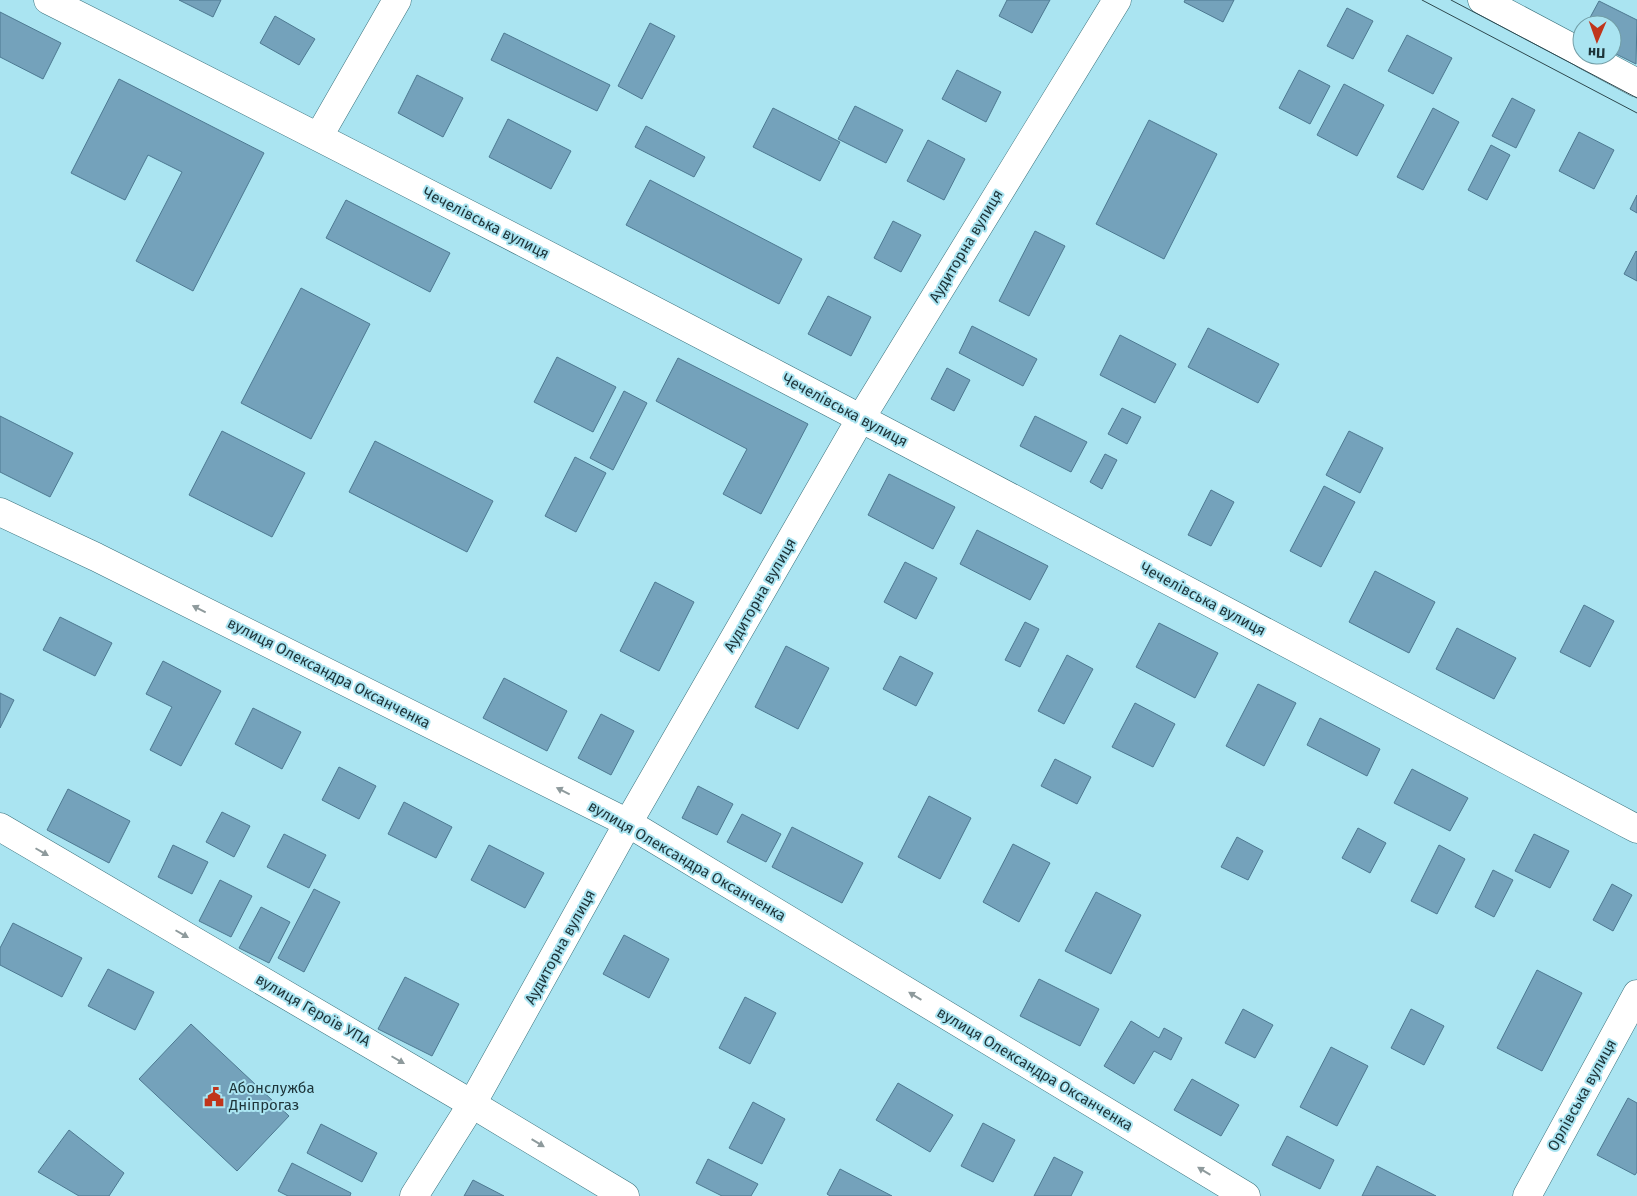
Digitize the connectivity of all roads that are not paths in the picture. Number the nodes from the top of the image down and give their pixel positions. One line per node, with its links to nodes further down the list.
1 (48, 0): 8 (street, Чечелівська вулиця)
2 (398, 0): 8 (street)
3 (1117, 0): 9 (street, Аудиторна вулиця)
4 (1482, 0): 5 (street)
5 (1572, 48)
6 (1604, 65): 7 (street)
7 (1637, 83)
8 (319, 136): 9 (street, Чечелівська вулиця)
9 (861, 418): 11 (street, Аудиторна вулиця); 13 (street, Чечелівська вулиця)
10 (0, 512): 11 (street, вулиця Олександра Оксанченка, one-way to 10)
11 (628, 823): 15 (street, Аудиторна вулиця); 18 (street, вулиця Олександра Оксанченка, one-way to 11)
12 (0, 827): 15 (street, вулиця Героїв УПА, one-way to 15)
13 (1637, 829)
14 (1637, 994): 19 (street, Орлівська вулиця)
15 (472, 1104): 16 (street, Аудиторна вулиця); 17 (street, вулиця Героїв УПА, one-way to 17)
16 (414, 1196)
17 (625, 1196)
18 (1246, 1196)
19 (1527, 1196)

